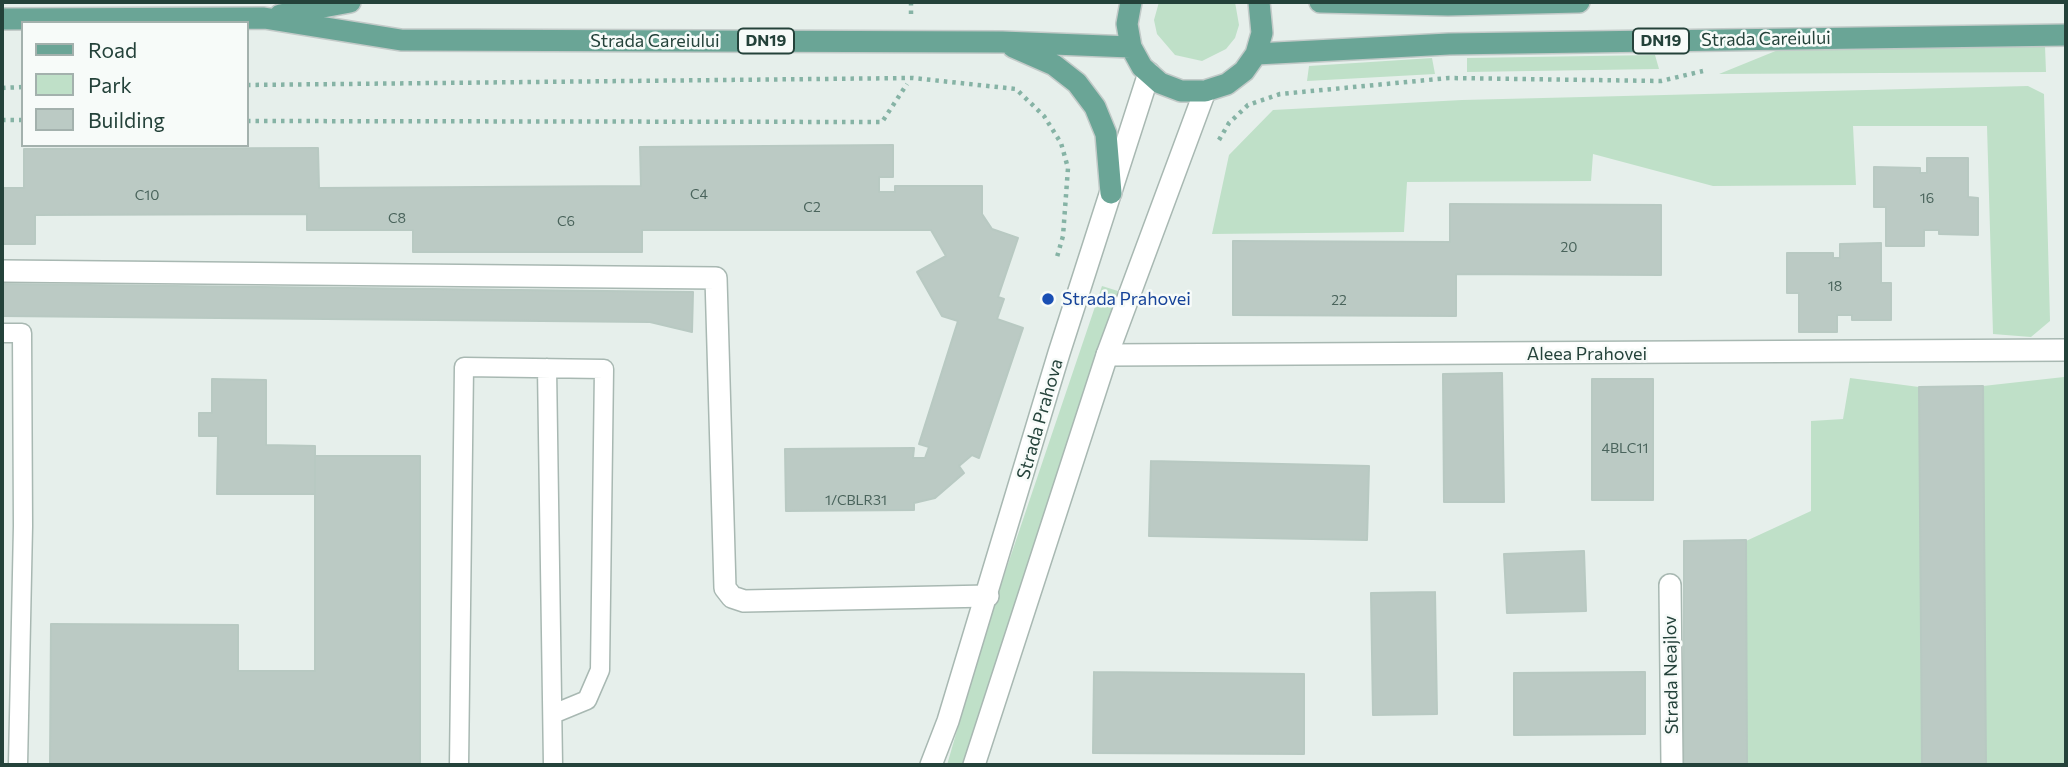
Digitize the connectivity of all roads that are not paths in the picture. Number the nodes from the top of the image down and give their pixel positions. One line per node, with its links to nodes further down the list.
1 (349, 2): 7 (main road, Strada Careiului / DN19)
2 (1131, 2): 11 (main road)
3 (1259, 2): 12 (main road)
4 (1320, 2): 5 (main road)
5 (1394, 2): 6 (main road)
6 (1579, 2)
7 (264, 18): 8 (main road, Strada Careiului / DN19); 10 (main road, Strada Careiului / DN19)
8 (2, 19)
9 (2066, 35): 12 (main road, Strada Careiului / DN19)
10 (1002, 42): 11 (main road, Strada Careiului / DN19); 15 (main road)
11 (1131, 47): 13 (main road)
12 (1256, 54): 14 (main road)
13 (1149, 73): 14 (main road); 15 (street, Strada Prahova)
14 (1205, 91): 19 (street)
15 (1111, 193): 22 (street, Strada Prahova)
16 (2, 271): 22 (street)
17 (2, 333): 24 (lane)
18 (2066, 350): 19 (street, Aleea Prahovei)
19 (1107, 355): 28 (street)
20 (547, 368): 23 (lane); 23 (lane); 25 (lane)
21 (1670, 585): 29 (street, Strada Neajlov)
22 (988, 596): 27 (street, Strada Prahova)
23 (553, 714): 26 (lane)
24 (18, 765)
25 (459, 765)
26 (552, 765)
27 (931, 765)
28 (974, 765)
29 (1672, 765)

